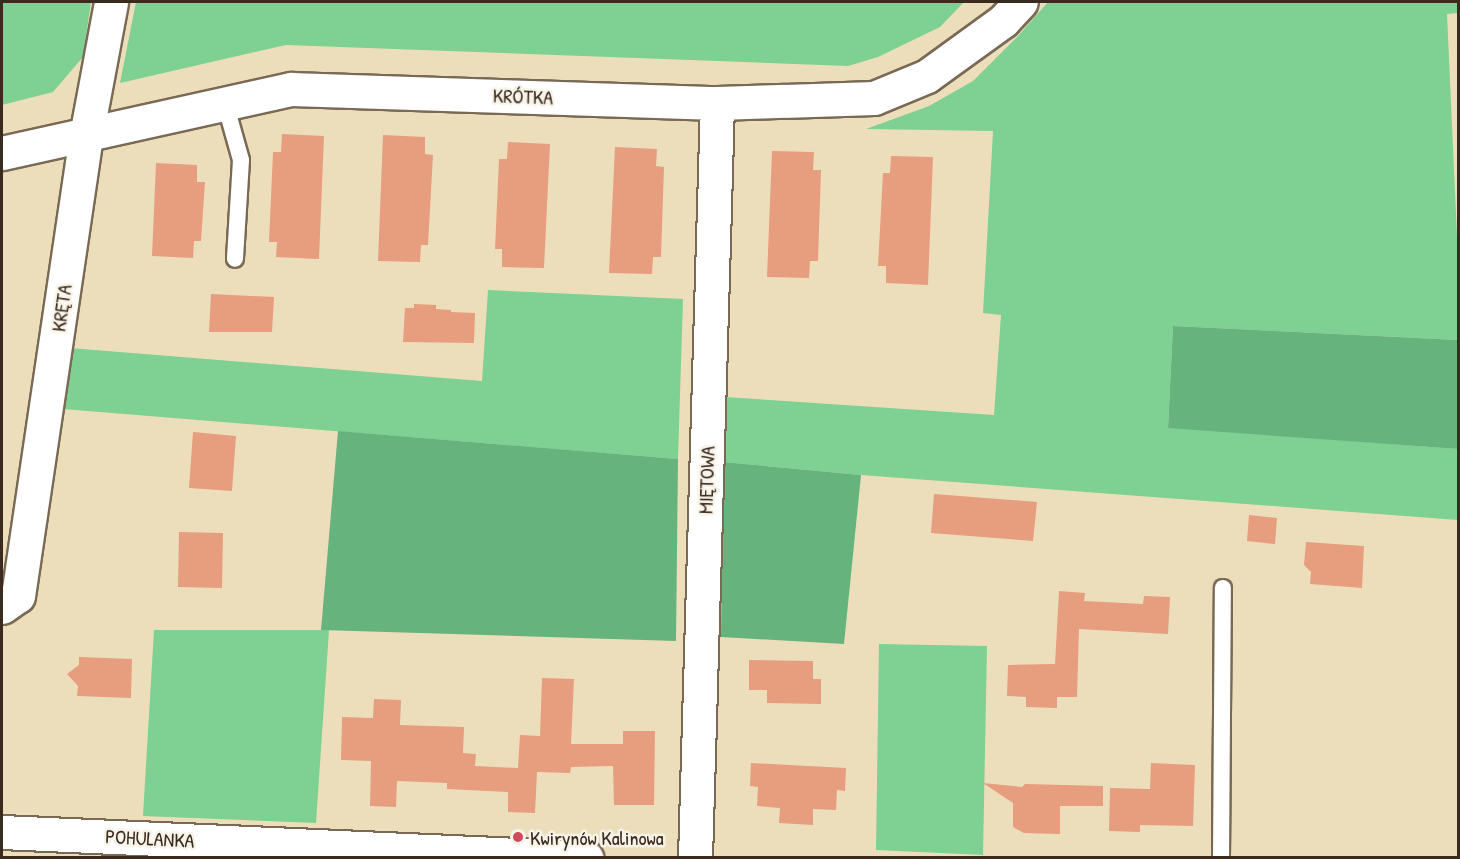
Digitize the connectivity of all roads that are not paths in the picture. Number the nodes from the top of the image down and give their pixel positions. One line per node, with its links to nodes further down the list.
1 (111, 2): 5 (street, KRĘTA)
2 (1021, 2): 3 (street, KRÓTKA)
3 (717, 102): 4 (street, KRÓTKA); 12 (street, MIĘTOWA)
4 (225, 103): 5 (street, KRÓTKA); 7 (lane)
5 (86, 136): 6 (street, KRÓTKA); 9 (street, KRĘTA)
6 (2, 153)
7 (235, 259)
8 (1223, 588): 13 (lane)
9 (2, 607)
10 (2, 832): 11 (street, POHULANKA)
11 (586, 858)
12 (695, 858)
13 (1221, 858)

